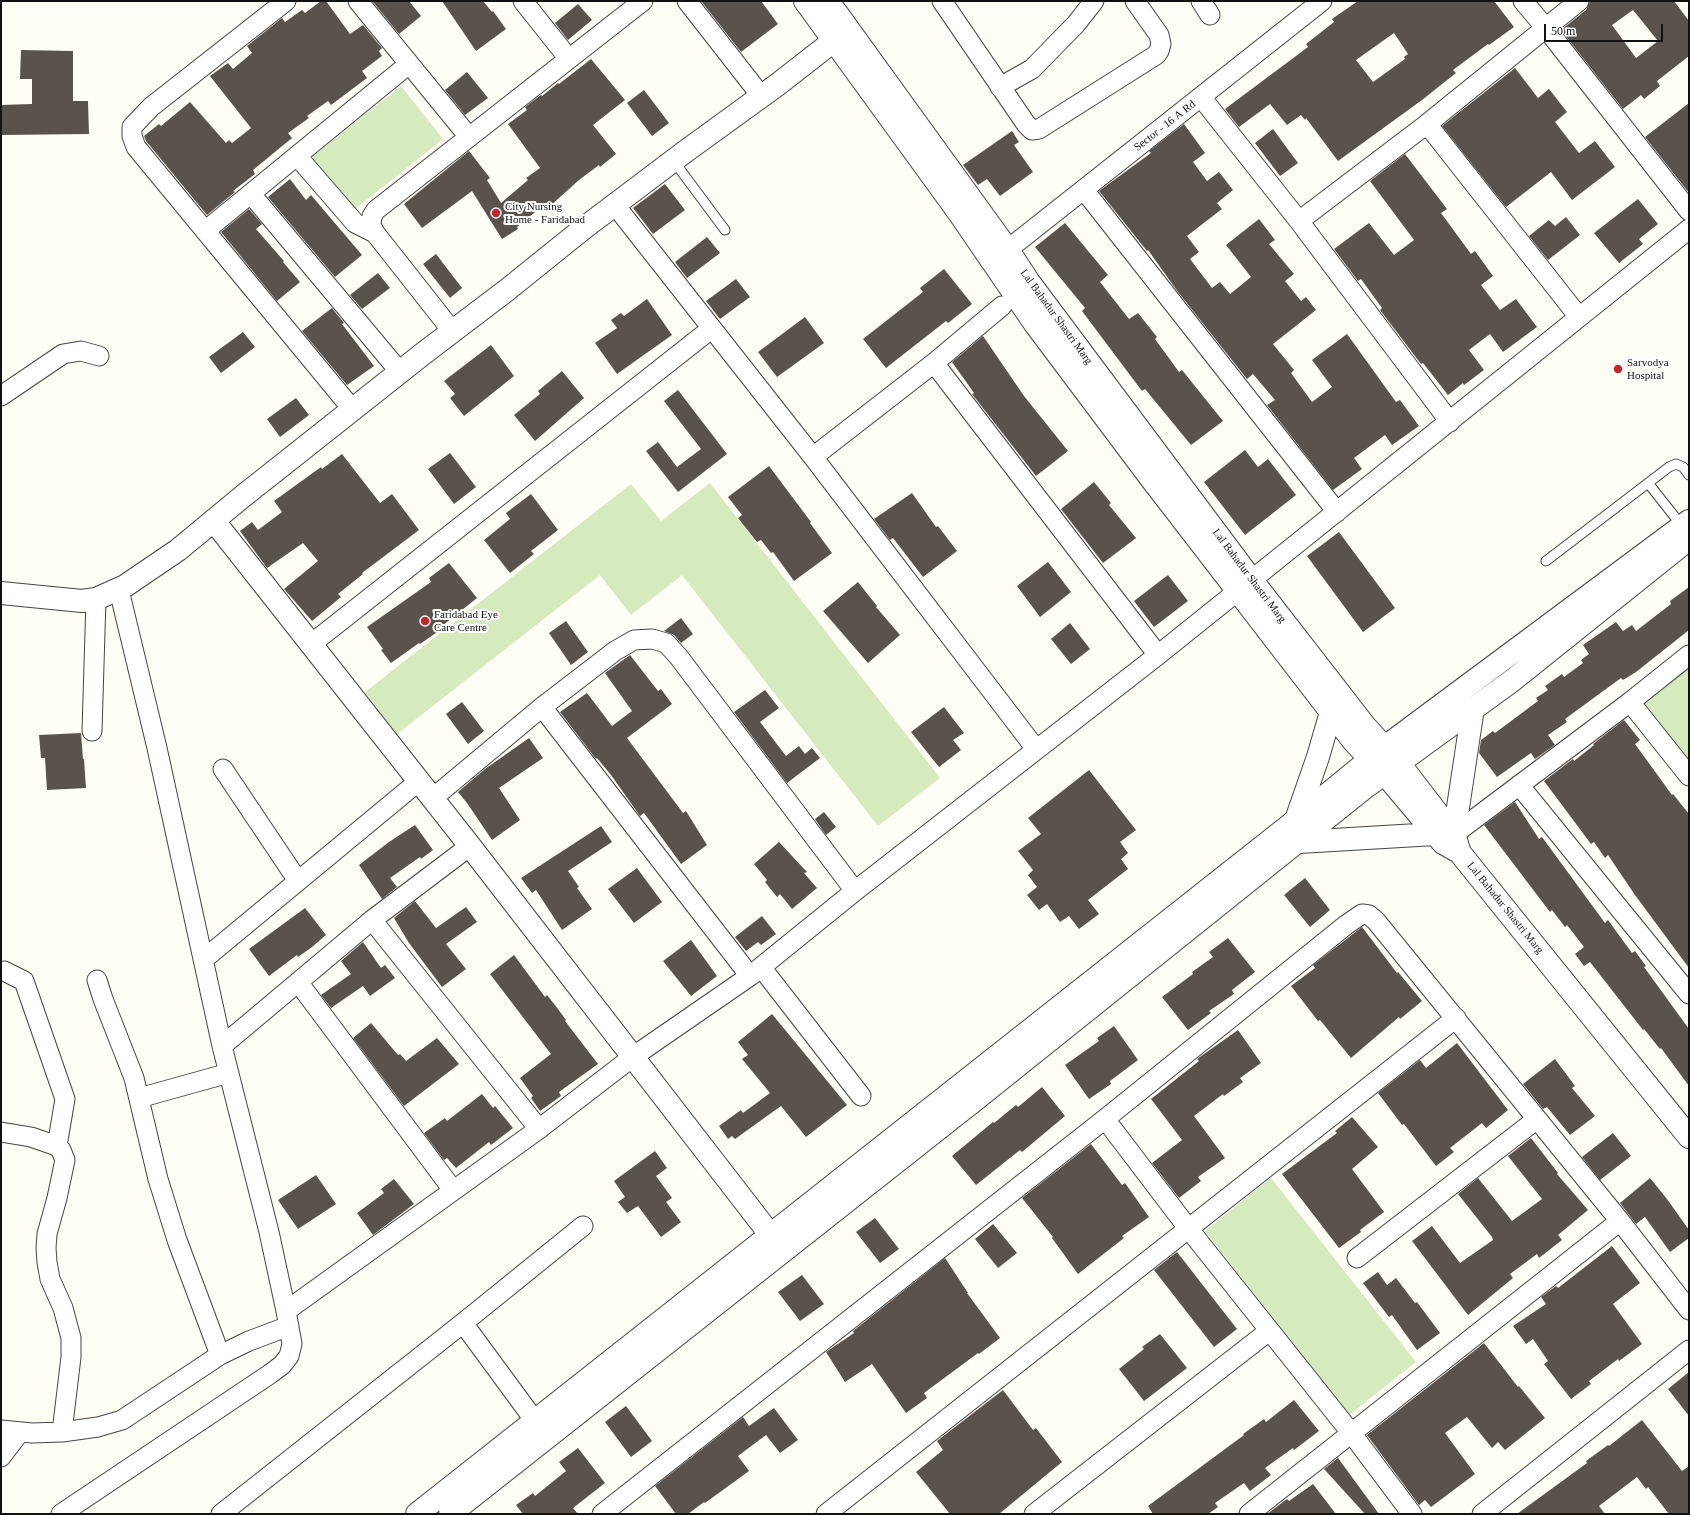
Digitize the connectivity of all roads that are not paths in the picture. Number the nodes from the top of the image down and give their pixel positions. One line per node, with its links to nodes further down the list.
1 (286, 1): 32 (street)
2 (358, 1): 17 (street)
3 (523, 1): 16 (street)
4 (643, 1): 16 (street)
5 (687, 1): 19 (street)
6 (805, 1): 15 (street)
7 (828, 1): 15 (street)
8 (942, 1): 18 (street)
9 (1094, 1): 18 (street)
10 (1134, 1): 18 (street)
11 (1322, 1): 20 (street, Sector - 16 A Rd)
12 (1523, 1): 14 (street)
13 (1578, 1): 14 (street)
14 (1545, 27): 21 (street); 28 (street)
15 (841, 35): 19 (street); 34 (street, Lal Bahadur Shastri Marg)
16 (569, 59): 22 (street)
17 (409, 64): 22 (street); 23 (street)
18 (1000, 87)
19 (762, 97): 24 (street)
20 (1201, 97): 25 (street, Sector - 16 A Rd); 29 (street)
21 (1426, 124): 29 (street); 36 (street)
22 (469, 137): 33 (street)
23 (297, 156): 26 (street); 33 (street)
24 (673, 160): 27 (street); 31 (lane)
25 (1084, 190): 34 (street, Sector - 16 A Rd); 48 (street)
26 (251, 194): 32 (street); 41 (street)
27 (615, 205): 37 (street); 38 (street)
28 (1689, 211)
29 (1299, 220): 44 (street)
30 (1689, 229): 36 (street)
31 (725, 230)
32 (205, 231): 43 (street)
33 (375, 233): 38 (street)
34 (1000, 256): 52 (street, Lal Bahadur Shastri Marg)
35 (1002, 306): 40 (street)
36 (1579, 317): 44 (street)
37 (711, 329): 45 (street); 56 (street)
38 (453, 332): 41 (street)
39 (99, 356): 42 (street)
40 (934, 363): 45 (street); 57 (street)
41 (400, 372): 43 (street)
42 (1, 396)
43 (352, 410): 49 (street)
44 (1450, 422): 48 (street)
45 (813, 457): 64 (street)
46 (1689, 475): 47 (lane)
47 (1648, 483): 50 (lane); 51 (lane)
48 (1338, 512): 52 (street)
49 (214, 521): 53 (street); 56 (street)
50 (1687, 529): 61 (street); 65 (street)
51 (1546, 561)
52 (1245, 585): 57 (street); 62 (street); 65 (street, Lal Bahadur Shastri Marg)
53 (119, 590): 55 (street); 77 (street)
54 (1, 593): 55 (street)
55 (96, 599): 63 (street)
56 (310, 645): 68 (street)
57 (1158, 655): 64 (street)
58 (1689, 655): 59 (street)
59 (1630, 702): 67 (street); 69 (street)
60 (542, 707): 70 (street); 75 (street); 79 (street)
61 (1473, 708): 65 (street); 72 (street)
62 (1331, 712): 65 (street); 71 (street)
63 (92, 731)
64 (1036, 749): 75 (street)
65 (1384, 760): 71 (street); 72 (street, Lal Bahadur Shastri Marg)
66 (223, 769): 74 (street)
67 (1689, 776)
68 (419, 781): 70 (street); 74 (street)
69 (1519, 785): 72 (street); 82 (street)
70 (433, 798): 73 (street)
71 (1297, 831): 72 (street); 99 (street)
72 (1448, 841): 93 (street, Lal Bahadur Shastri Marg)
73 (470, 846): 76 (street); 85 (street)
74 (298, 881): 77 (street)
75 (855, 891): 79 (street)
76 (372, 920): 81 (street); 91 (street)
77 (204, 959): 84 (street)
78 (4, 971): 94 (street)
79 (756, 971): 85 (street); 87 (street)
80 (97, 980): 88 (street)
81 (298, 982): 84 (street); 95 (street)
82 (1689, 994)
83 (1456, 1018): 89 (street); 90 (street); 98 (street)
84 (222, 1046): 86 (street)
85 (634, 1056): 91 (street); 99 (street)
86 (229, 1073): 88 (street); 102 (street)
87 (861, 1096)
88 (139, 1098): 107 (street)
89 (1105, 1119): 98 (street); 118 (street)
90 (1538, 1120): 96 (street); 100 (street)
91 (539, 1128): 95 (street)
92 (1, 1132): 94 (street)
93 (1689, 1137)
94 (57, 1146): 111 (street)
95 (453, 1190): 102 (street)
96 (1620, 1222): 101 (street); 112 (street)
97 (583, 1226): 103 (street)
98 (1188, 1228): 105 (street); 119 (street)
99 (776, 1243): 104 (street)
100 (1357, 1258)
101 (1689, 1310)
102 (288, 1318): 107 (street); 114 (street)
103 (463, 1323): 108 (street); 115 (street)
104 (677, 1323): 108 (street); 117 (street)
105 (1269, 1331): 112 (street); 120 (street)
106 (1689, 1350): 123 (street)
107 (220, 1355): 111 (street)
108 (535, 1421): 116 (street)
109 (1, 1430): 110 (street)
110 (20, 1432): 111 (street); 113 (street)
111 (62, 1432)
112 (1352, 1434): 121 (street); 122 (street)
113 (1, 1457)
114 (61, 1514)
115 (221, 1514)
116 (417, 1514)
117 (450, 1514)
118 (602, 1514)
119 (826, 1514)
120 (1034, 1514)
121 (1250, 1514)
122 (1412, 1514)
123 (1482, 1514)

